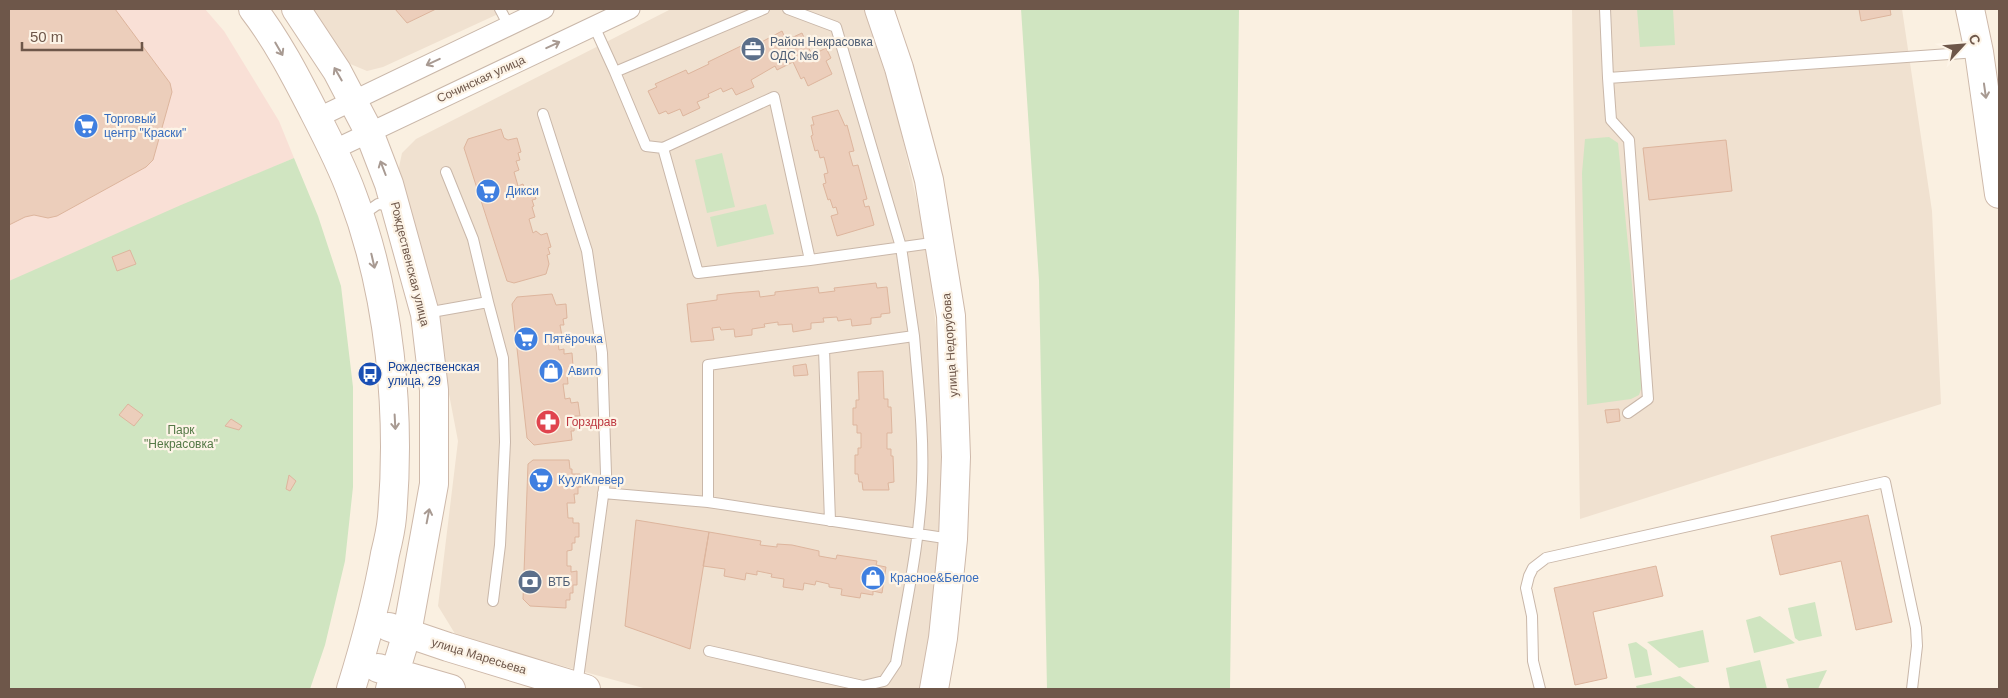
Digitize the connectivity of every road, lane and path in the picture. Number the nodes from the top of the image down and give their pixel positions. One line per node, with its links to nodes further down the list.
1 (252, 9): 18 (street, one-way to 18)
2 (296, 9): 16 (street, Рождественская улица, one-way to 2)
3 (500, 9): 11 (lane)
4 (544, 9): 11 (street)
5 (630, 9): 12 (street, Сочинская улица)
6 (764, 9): 14 (lane)
7 (788, 9): 27 (lane)
8 (879, 9): 26 (street, улица Недорубова)
9 (1605, 9): 15 (lane)
10 (1970, 9): 13 (street)
11 (509, 26): 16 (street, one-way to 16)
12 (594, 26): 14 (lane); 19 (street, Сочинская улица, one-way to 12)
13 (1979, 52): 15 (lane); 23 (street, one-way to 23)
14 (615, 72): 20 (lane)
15 (1608, 78): 33 (lane)
16 (352, 100): 18 (street); 19 (street, Рождественская улица)
17 (544, 114): 34 (lane)
18 (317, 118): 21 (street)
19 (369, 132): 21 (street, Сочинская улица); 24 (street, Рождественская улица, one-way to 19)
20 (663, 148): 28 (lane); 28 (lane)
21 (333, 150): 25 (street)
22 (446, 172): 29 (lane)
23 (1999, 194)
24 (397, 214): 25 (lane); 30 (street, Рождественская улица)
25 (363, 227): 39 (street, one-way to 39)
26 (940, 242): 27 (lane); 38 (street, улица Недорубова)
27 (901, 247): 28 (lane); 31 (lane)
28 (810, 260)
29 (488, 302): 30 (lane); 41 (lane)
30 (425, 314): 40 (street, Рождественская улица, one-way to 30)
31 (914, 336): 32 (lane); 37 (lane)
32 (824, 349): 35 (lane); 36 (lane)
33 (1628, 413)
34 (603, 493): 35 (lane); 47 (lane)
35 (708, 502): 36 (lane)
36 (830, 520): 37 (lane)
37 (918, 534): 38 (lane); 44 (lane)
38 (953, 539): 50 (street, улица Недорубова)
39 (386, 548): 40 (street); 42 (street)
40 (420, 557): 43 (street, Рождественская улица)
41 (493, 601)
42 (372, 621): 43 (street, улица Маресьева); 45 (street)
43 (407, 633): 46 (street, Рождественская улица); 47 (street, улица Маресьева)
44 (709, 651)
45 (359, 662): 46 (street); 48 (street)
46 (392, 681): 49 (street)
47 (581, 688)
48 (351, 689)
49 (451, 689)
50 (934, 689)
51 (1540, 689): 52 (lane)
52 (1912, 689)

